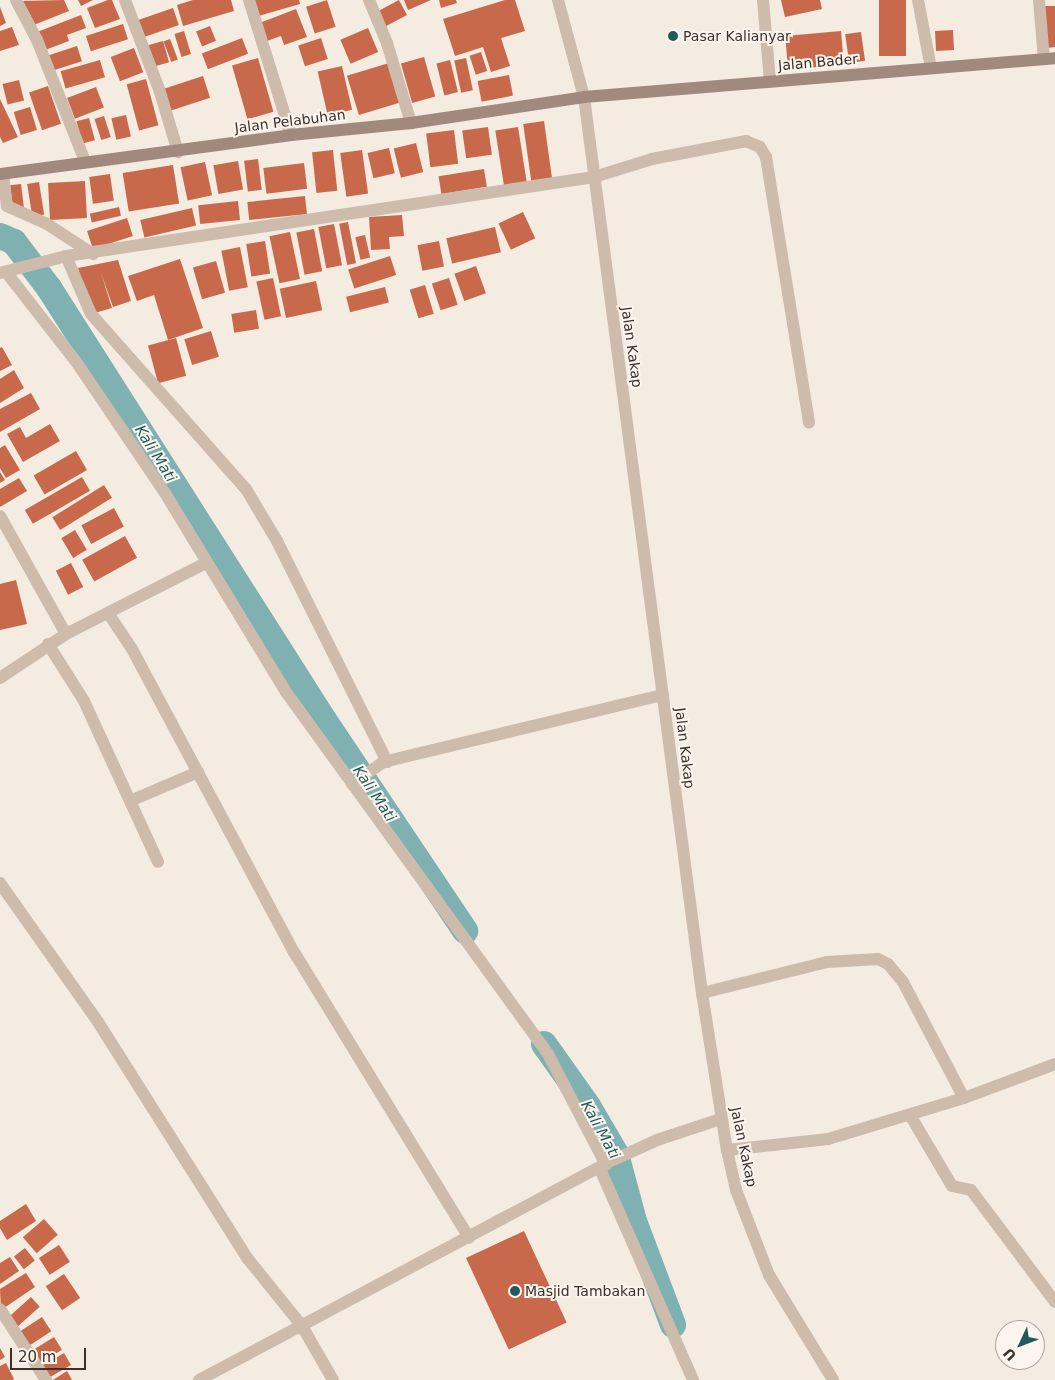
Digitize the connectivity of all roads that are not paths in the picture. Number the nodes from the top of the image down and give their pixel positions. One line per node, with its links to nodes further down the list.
1 (16, 0): 16 (street)
2 (125, 0): 15 (street)
3 (249, 0): 14 (street)
4 (369, 0): 13 (street)
5 (558, 0): 12 (street, Jalan Kakap)
6 (763, 0): 11 (street)
7 (918, 0): 10 (street)
8 (1038, 0): 9 (street)
9 (1050, 58): 10 (main road, Jalan Bader)
10 (931, 68): 11 (main road, Jalan Bader)
11 (770, 81): 12 (main road, Jalan Bader)
12 (584, 97): 13 (main road, Jalan Pelabuhan); 18 (street, Jalan Kakap)
13 (411, 123): 14 (main road, Jalan Pelabuhan)
14 (291, 135): 15 (main road, Jalan Pelabuhan)
15 (178, 152): 16 (main road, Jalan Pelabuhan)
16 (85, 161): 17 (main road, Jalan Pelabuhan)
17 (2, 174): 19 (street)
18 (594, 177): 19 (street); 22 (street); 29 (street, Jalan Kakap)
19 (93, 254): 20 (street)
20 (66, 256): 21 (street); 30 (street)
21 (3, 273): 24 (street)
22 (810, 423)
23 (0, 516): 26 (street)
24 (206, 563): 25 (street); 32 (street)
25 (108, 613): 26 (street); 31 (street)
26 (66, 634): 27 (street)
27 (48, 644): 28 (street); 33 (street)
28 (0, 678)
29 (663, 695): 30 (street); 36 (street, Jalan Kakap)
30 (384, 762): 32 (street)
31 (198, 772): 33 (street); 43 (street)
32 (356, 782): 42 (street)
33 (130, 801): 34 (street)
34 (158, 862)
35 (0, 883): 46 (street)
36 (702, 993): 38 (street); 40 (street, Jalan Kakap)
37 (1055, 1064): 38 (street)
38 (964, 1098): 39 (street)
39 (910, 1115): 41 (street); 44 (street)
40 (721, 1119): 41 (street, Jalan Kakap); 42 (street)
41 (727, 1150): 51 (street, Jalan Kakap)
42 (606, 1164): 43 (street); 50 (street)
43 (469, 1238): 46 (street)
44 (1055, 1302)
45 (0, 1309): 47 (street)
46 (302, 1326): 48 (street); 49 (street)
47 (46, 1380)
48 (199, 1380)
49 (333, 1380)
50 (693, 1380)
51 (833, 1380)

